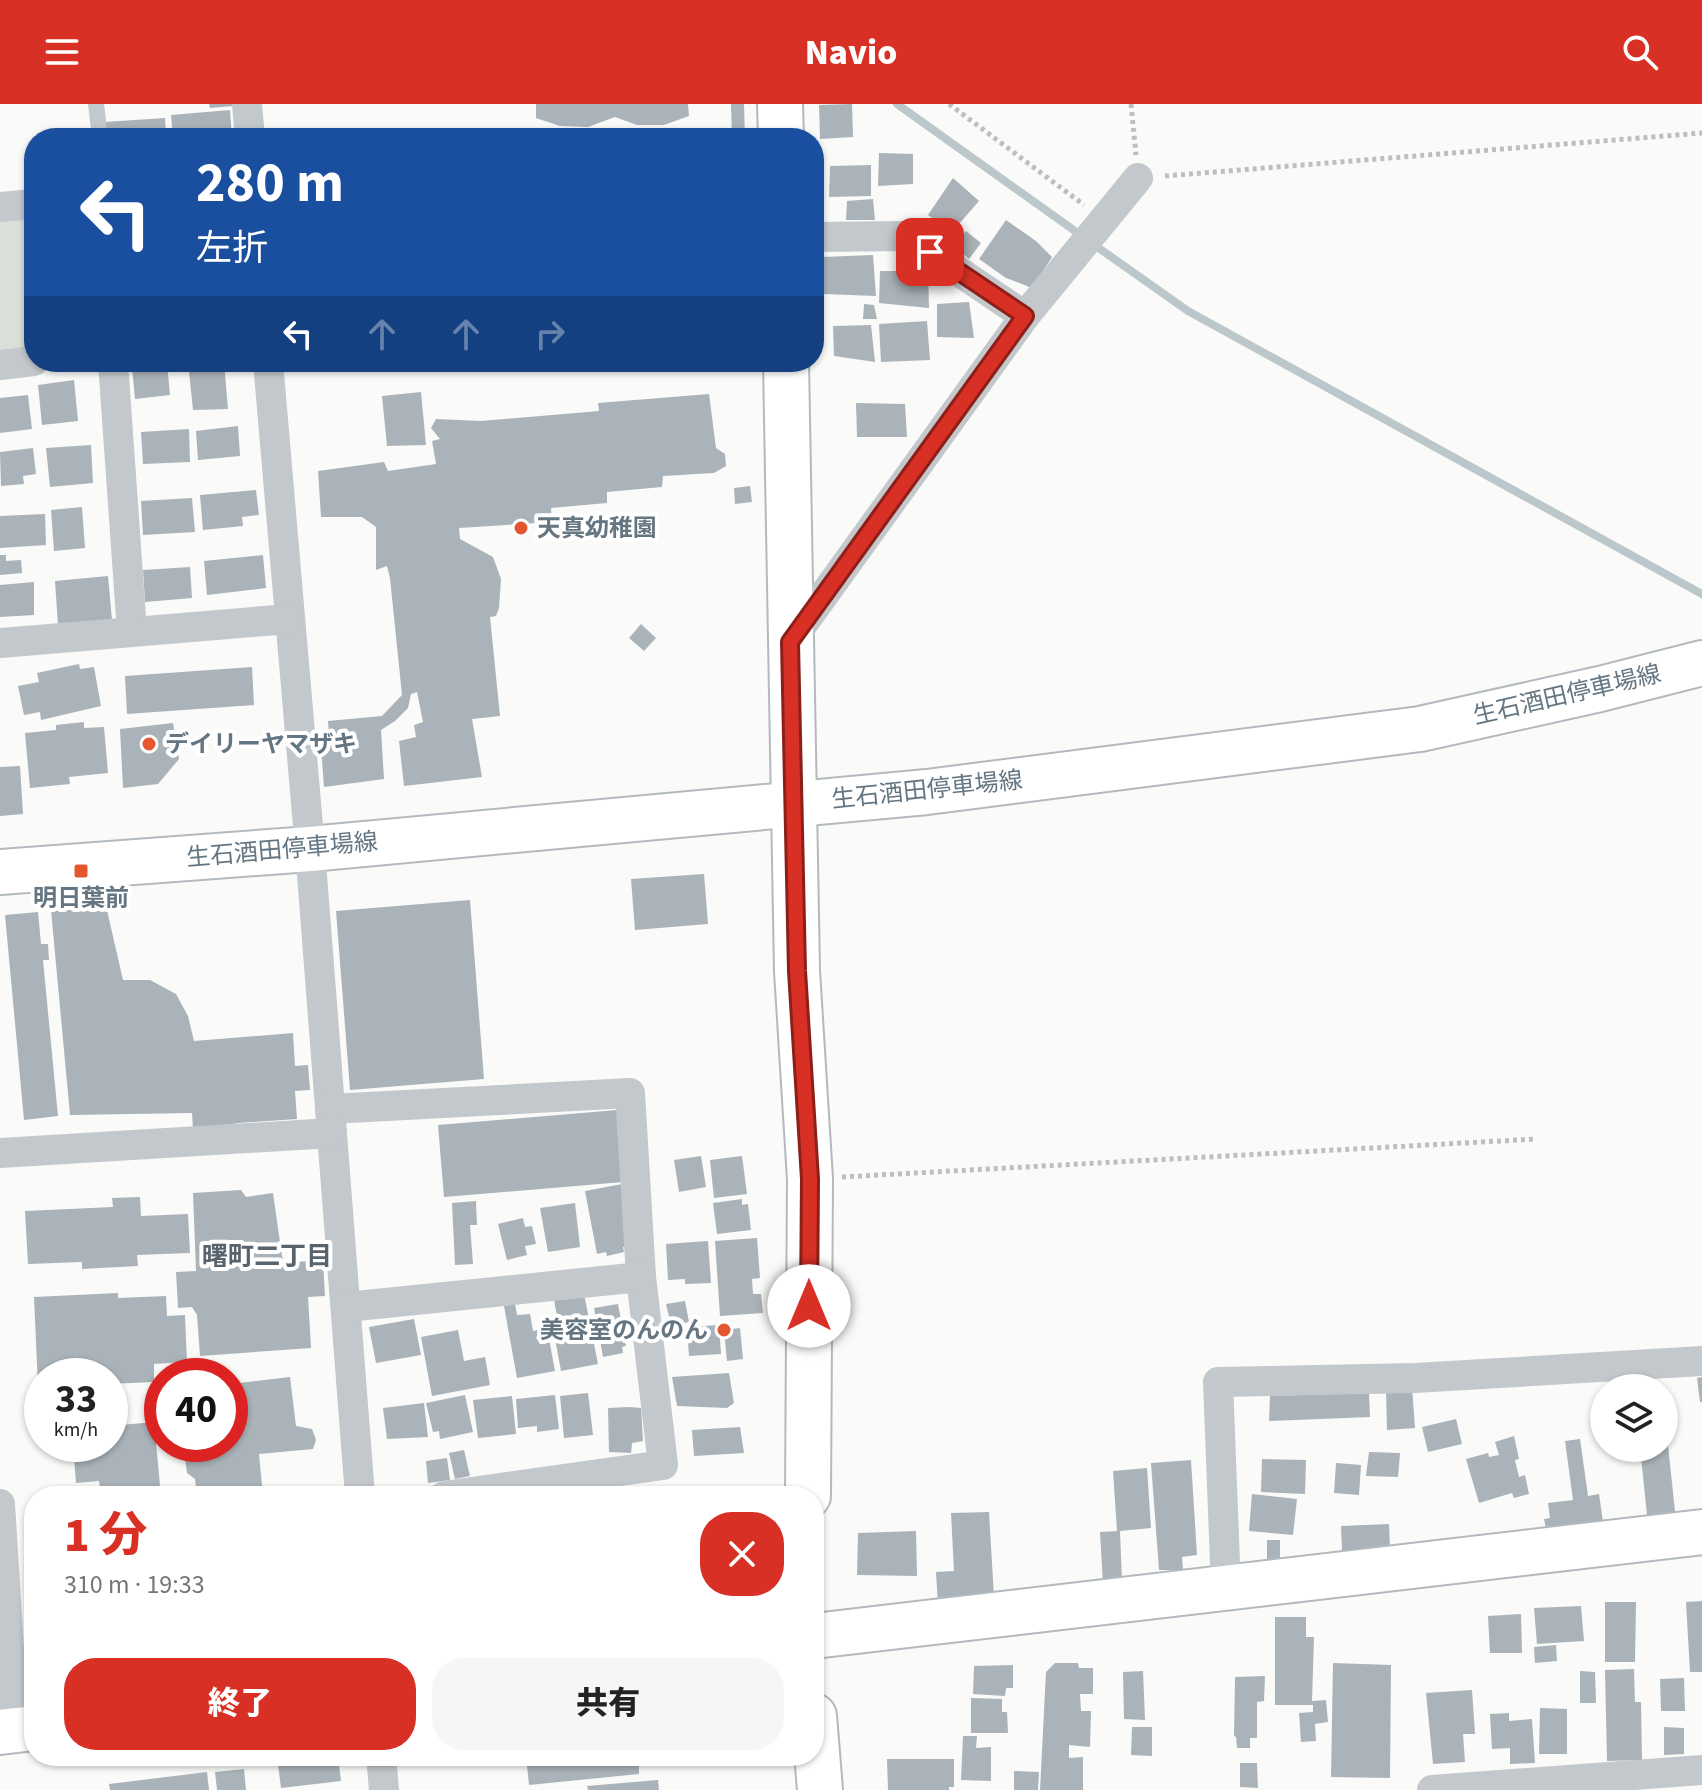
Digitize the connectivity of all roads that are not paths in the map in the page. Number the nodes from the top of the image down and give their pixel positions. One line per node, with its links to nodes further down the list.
1 (96, 104): 4 (lane)
2 (247, 104): 5 (street)
3 (780, 104): 6 (street)
4 (99, 128)
5 (249, 128)
6 (781, 128)
7 (1138, 178): 11 (street)
8 (24, 205): 9 (street)
9 (0, 207)
10 (824, 237): 11 (street)
11 (1025, 316): 19 (street)
12 (24, 362): 13 (street)
13 (0, 365)
14 (114, 372): 18 (street)
15 (269, 372): 17 (street)
16 (786, 372): 19 (street)
17 (289, 619): 18 (street); 23 (street)
18 (132, 632): 20 (street)
19 (790, 642): 22 (street)
20 (0, 643)
21 (1702, 663): 22 (street, 生石酒田停車場線)
22 (795, 803): 23 (street, 生石酒田停車場線); 32 (street)
23 (310, 849): 24 (street, 生石酒田停車場線); 25 (street)
24 (0, 872)
25 (331, 1121): 26 (street); 27 (street); 28 (street)
26 (0, 1153)
27 (641, 1277): 28 (street); 31 (street)
28 (346, 1307): 30 (street)
29 (1702, 1361): 35 (street)
30 (359, 1486)
31 (515, 1486)
32 (808, 1486)
33 (0, 1504): 37 (street)
34 (1702, 1532): 35 (street)
35 (1226, 1588): 36 (street)
36 (824, 1635)
37 (16, 1730)
38 (382, 1766): 41 (street)
39 (818, 1766): 42 (street)
40 (1702, 1770): 43 (street)
41 (384, 1790)
42 (820, 1790)
43 (1432, 1790)

